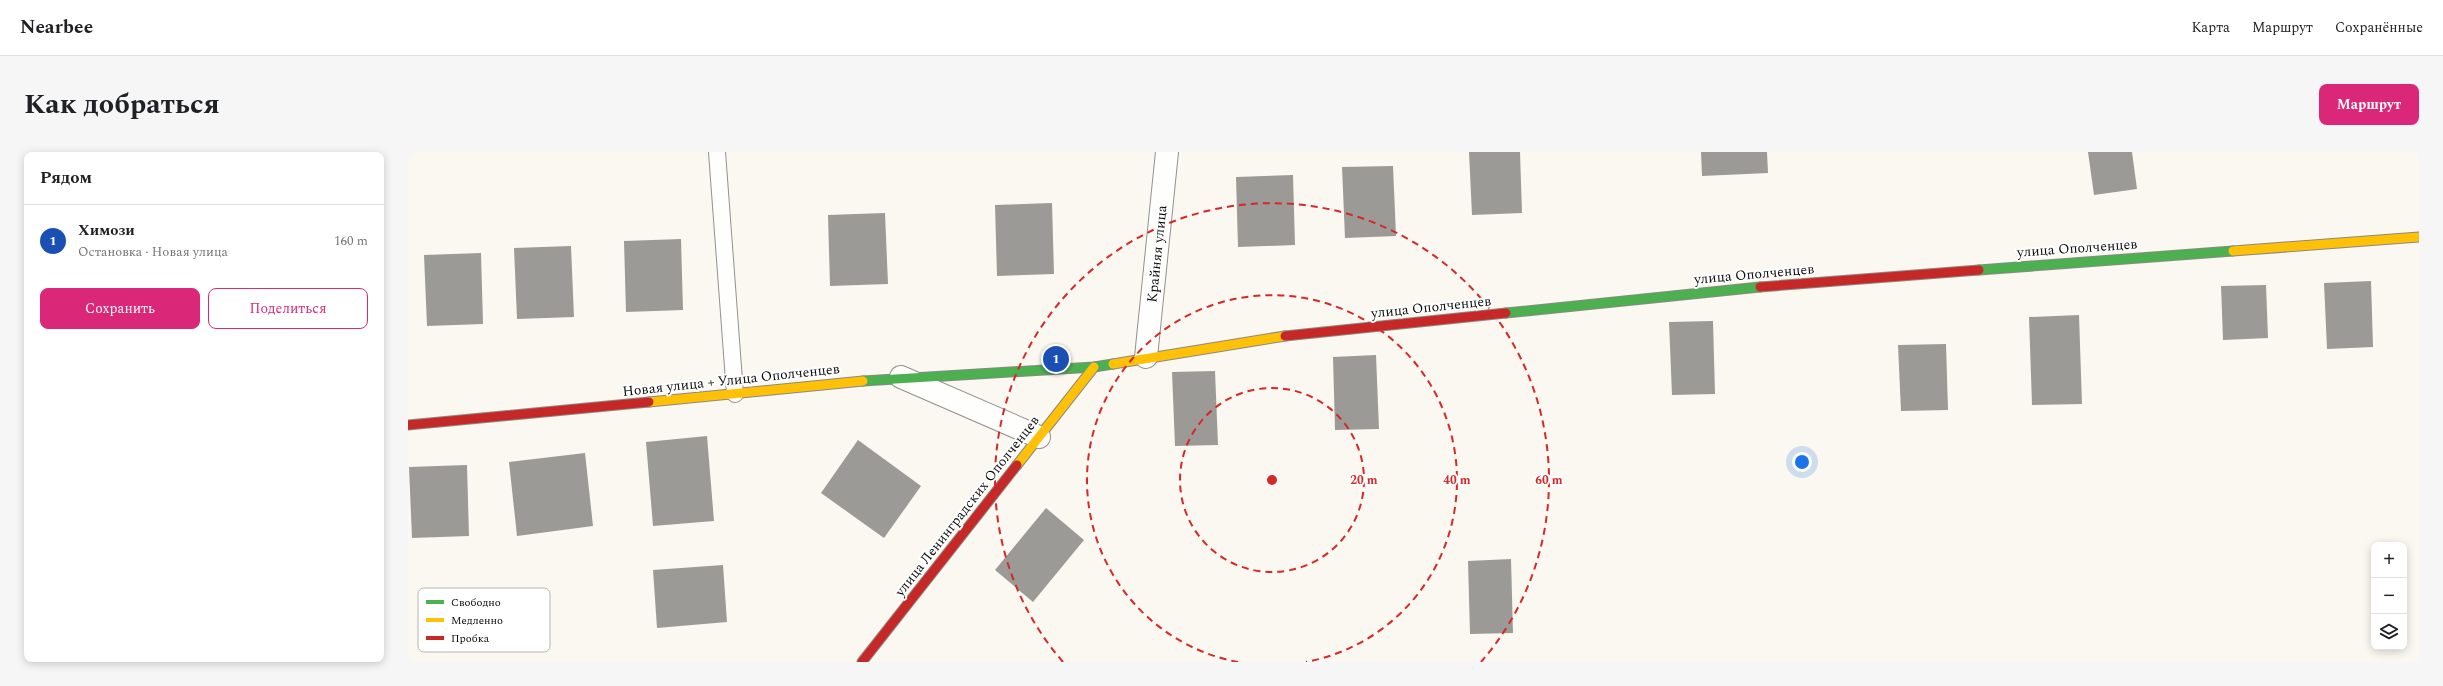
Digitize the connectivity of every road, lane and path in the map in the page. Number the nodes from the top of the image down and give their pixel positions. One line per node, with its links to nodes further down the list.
1 (717, 152): 8 (lane)
2 (1167, 152): 4 (street, Крайняя улица)
3 (2419, 237): 4 (street, улица Ополченцев)
4 (1146, 357): 5 (street, улица Ополченцев)
5 (1094, 367): 6 (street, улица Ополченцев); 10 (street, улица Ленинградских Ополченцев)
6 (1056, 369): 7 (street, Новая улица + Улица Ополченцев)
7 (900, 377): 8 (street, Новая улица + Улица Ополченцев); 10 (street)
8 (735, 394): 9 (street, Новая улица + Улица Ополченцев)
9 (408, 425)
10 (1039, 437): 11 (street, улица Ленинградских Ополченцев)
11 (862, 662)

